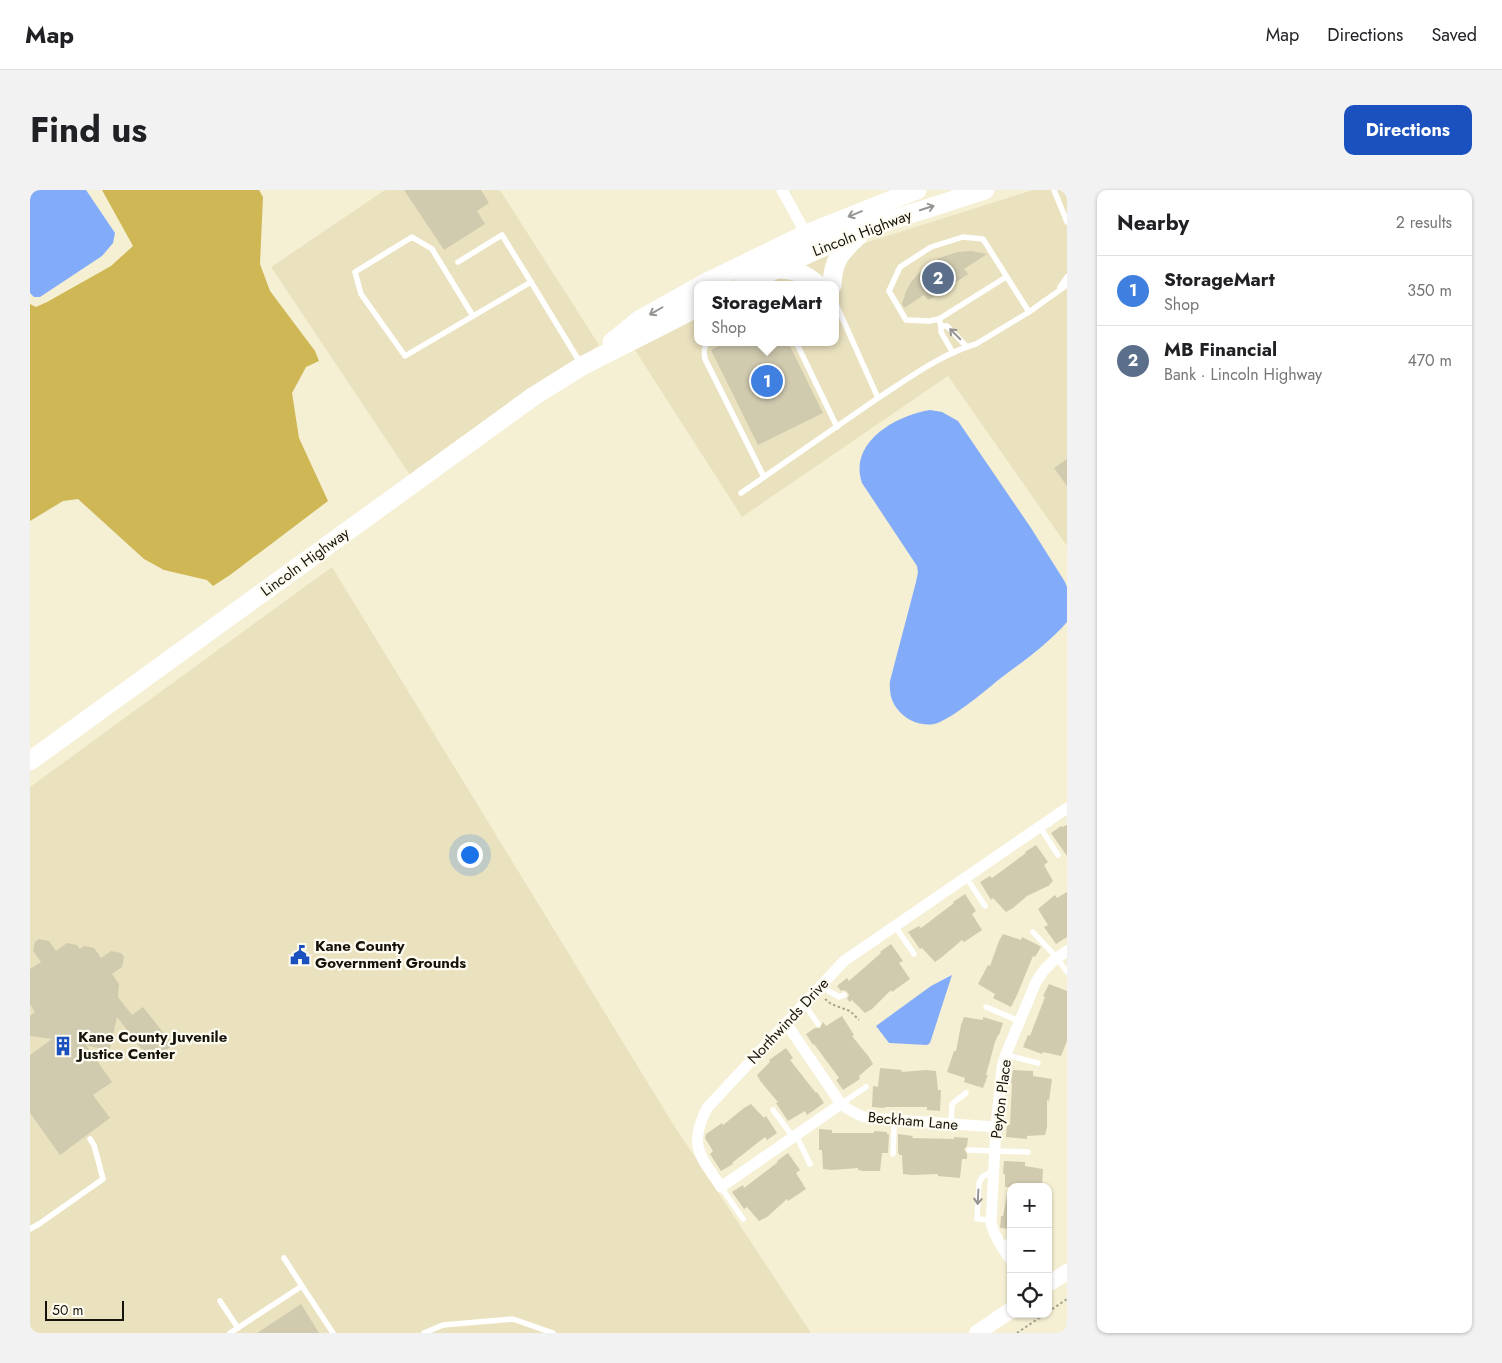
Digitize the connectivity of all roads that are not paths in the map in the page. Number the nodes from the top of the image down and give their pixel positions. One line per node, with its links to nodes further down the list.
1 (782, 190): 8 (street)
2 (917, 190): 8 (main road, Lincoln Highway, one-way to 8)
3 (985, 190): 7 (main road, Lincoln Highway, one-way to 3)
4 (1054, 190): 5 (lane)
5 (1066, 221): 6 (lane)
6 (1067, 228)
7 (866, 229): 10 (main road, Lincoln Highway); 16 (main road)
8 (806, 234): 13 (main road, Lincoln Highway)
9 (458, 262): 17 (lane)
10 (774, 270): 14 (main road, Lincoln Highway); 15 (main road)
11 (1006, 276): 23 (lane); 25 (lane); 25 (lane)
12 (1067, 277): 20 (lane)
13 (710, 281)
14 (751, 281)
15 (812, 281)
16 (832, 281)
17 (531, 282): 24 (lane); 31 (lane)
18 (1067, 285): 20 (lane)
19 (694, 289): 31 (main road, Lincoln Highway, one-way to 31)
20 (1056, 292): 23 (lane)
21 (694, 309): 31 (main road, Lincoln Highway)
22 (839, 311): 32 (lane)
23 (1029, 312): 29 (lane)
24 (474, 316): 24 (lane)
25 (939, 319): 26 (lane)
26 (941, 326): 29 (lane, one-way to 26); 30 (lane)
27 (705, 346): 34 (lane)
28 (798, 346): 33 (lane)
29 (967, 346): 30 (lane)
30 (953, 353): 32 (lane)
31 (582, 366): 36 (main road, Lincoln Highway)
32 (878, 398): 33 (lane)
33 (837, 427): 34 (lane)
34 (764, 477): 35 (lane)
35 (741, 494)
36 (30, 761)
37 (1067, 808): 38 (street, Northwinds Drive)
38 (1040, 827): 39 (lane); 40 (street, Northwinds Drive)
39 (1058, 855)
40 (966, 877): 41 (lane); 42 (street, Northwinds Drive)
41 (986, 906)
42 (895, 926): 45 (lane); 50 (street, Northwinds Drive)
43 (1033, 932): 46 (lane)
44 (1067, 951): 46 (street, Peyton Place)
45 (914, 954)
46 (1057, 958): 47 (lane); 52 (street, Peyton Place)
47 (1067, 972)
48 (827, 990): 49 (lane)
49 (844, 995)
50 (804, 1004): 53 (street, Northwinds Drive); 54 (lane)
51 (986, 1007): 52 (lane)
52 (1020, 1021): 55 (street, Peyton Place)
53 (786, 1023): 59 (street, Beckham Lane); 71 (street, Northwinds Drive)
54 (818, 1024)
55 (1006, 1055): 56 (lane); 62 (street, Peyton Place)
56 (1038, 1063)
57 (866, 1087): 59 (lane)
58 (966, 1093): 61 (lane)
59 (841, 1104): 61 (street, Beckham Lane); 64 (street)
60 (773, 1110): 64 (lane)
61 (951, 1124): 62 (street, Beckham Lane)
62 (996, 1127): 67 (street, Peyton Place)
63 (894, 1128): 69 (lane)
64 (794, 1136): 70 (lane); 71 (street)
65 (90, 1139): 73 (lane)
66 (969, 1150): 67 (lane)
67 (996, 1150): 68 (lane); 74 (street, Peyton Place)
68 (1028, 1152)
69 (892, 1154)
70 (810, 1164)
71 (721, 1187): 72 (lane)
72 (743, 1219)
73 (30, 1229)
74 (1007, 1254)
75 (284, 1258): 78 (lane)
76 (1067, 1272): 77 (street)
77 (1052, 1281)
78 (302, 1286): 81 (lane); 83 (lane)
79 (220, 1300): 81 (lane)
80 (1007, 1313): 86 (street)
81 (238, 1328): 82 (lane)
82 (230, 1333)
83 (333, 1333)
84 (424, 1333): 85 (lane)
85 (553, 1333)
86 (977, 1333)

